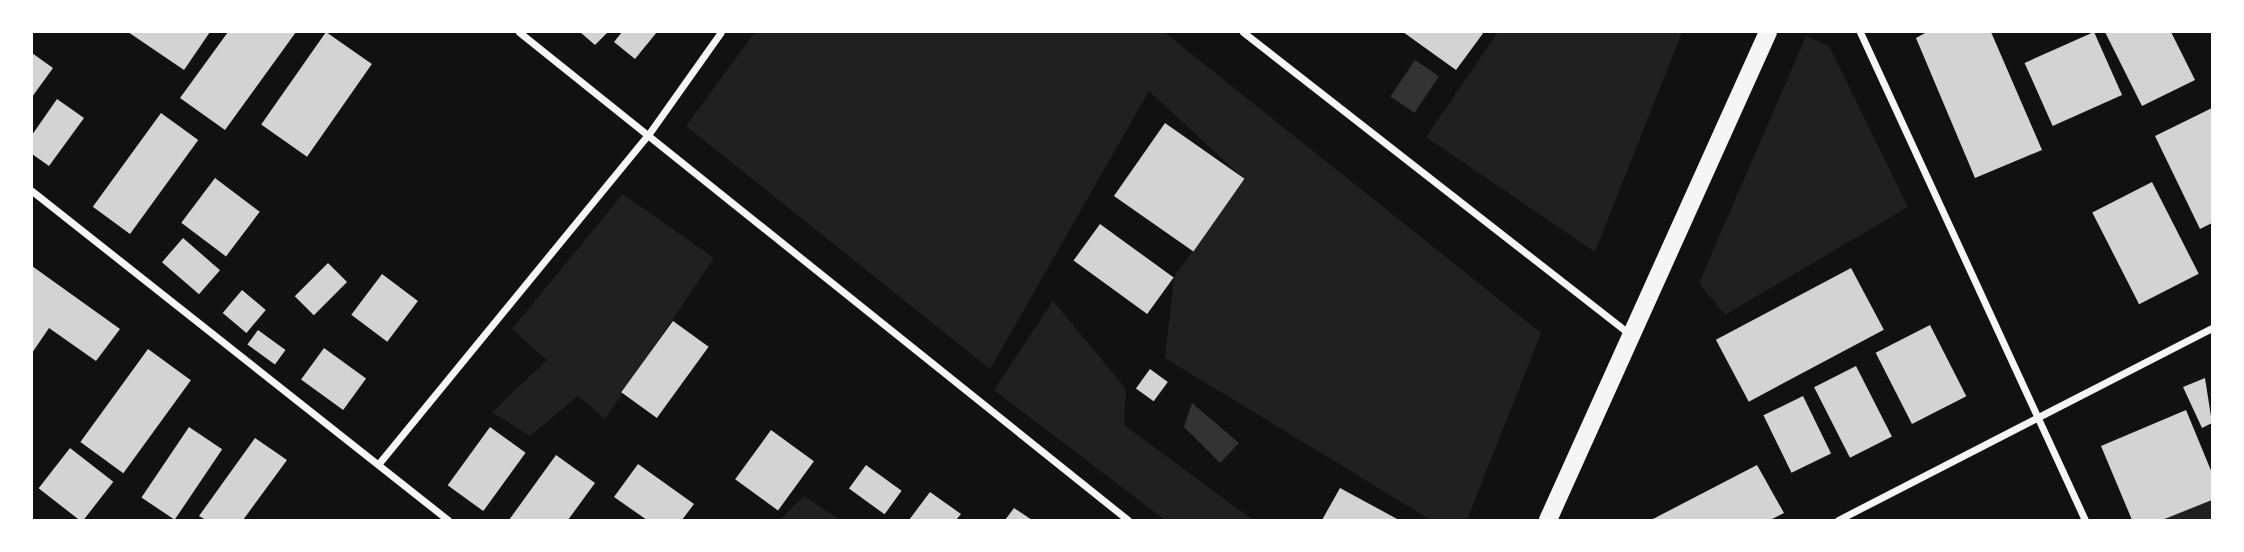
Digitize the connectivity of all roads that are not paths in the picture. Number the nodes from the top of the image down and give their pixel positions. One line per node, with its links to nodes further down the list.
1 (519, 32): 6 (street)
2 (721, 32): 6 (street)
3 (1243, 32): 9 (street)
4 (1768, 32): 9 (main road)
5 (1860, 32): 10 (street)
6 (648, 135): 11 (street); 13 (street)
7 (32, 191): 11 (street)
8 (2213, 328): 10 (street)
9 (1630, 334): 14 (main road)
10 (2037, 419): 15 (street); 16 (street)
11 (380, 462): 12 (street)
12 (448, 520)
13 (1128, 520)
14 (1548, 520)
15 (1838, 520)
16 (2085, 520)

